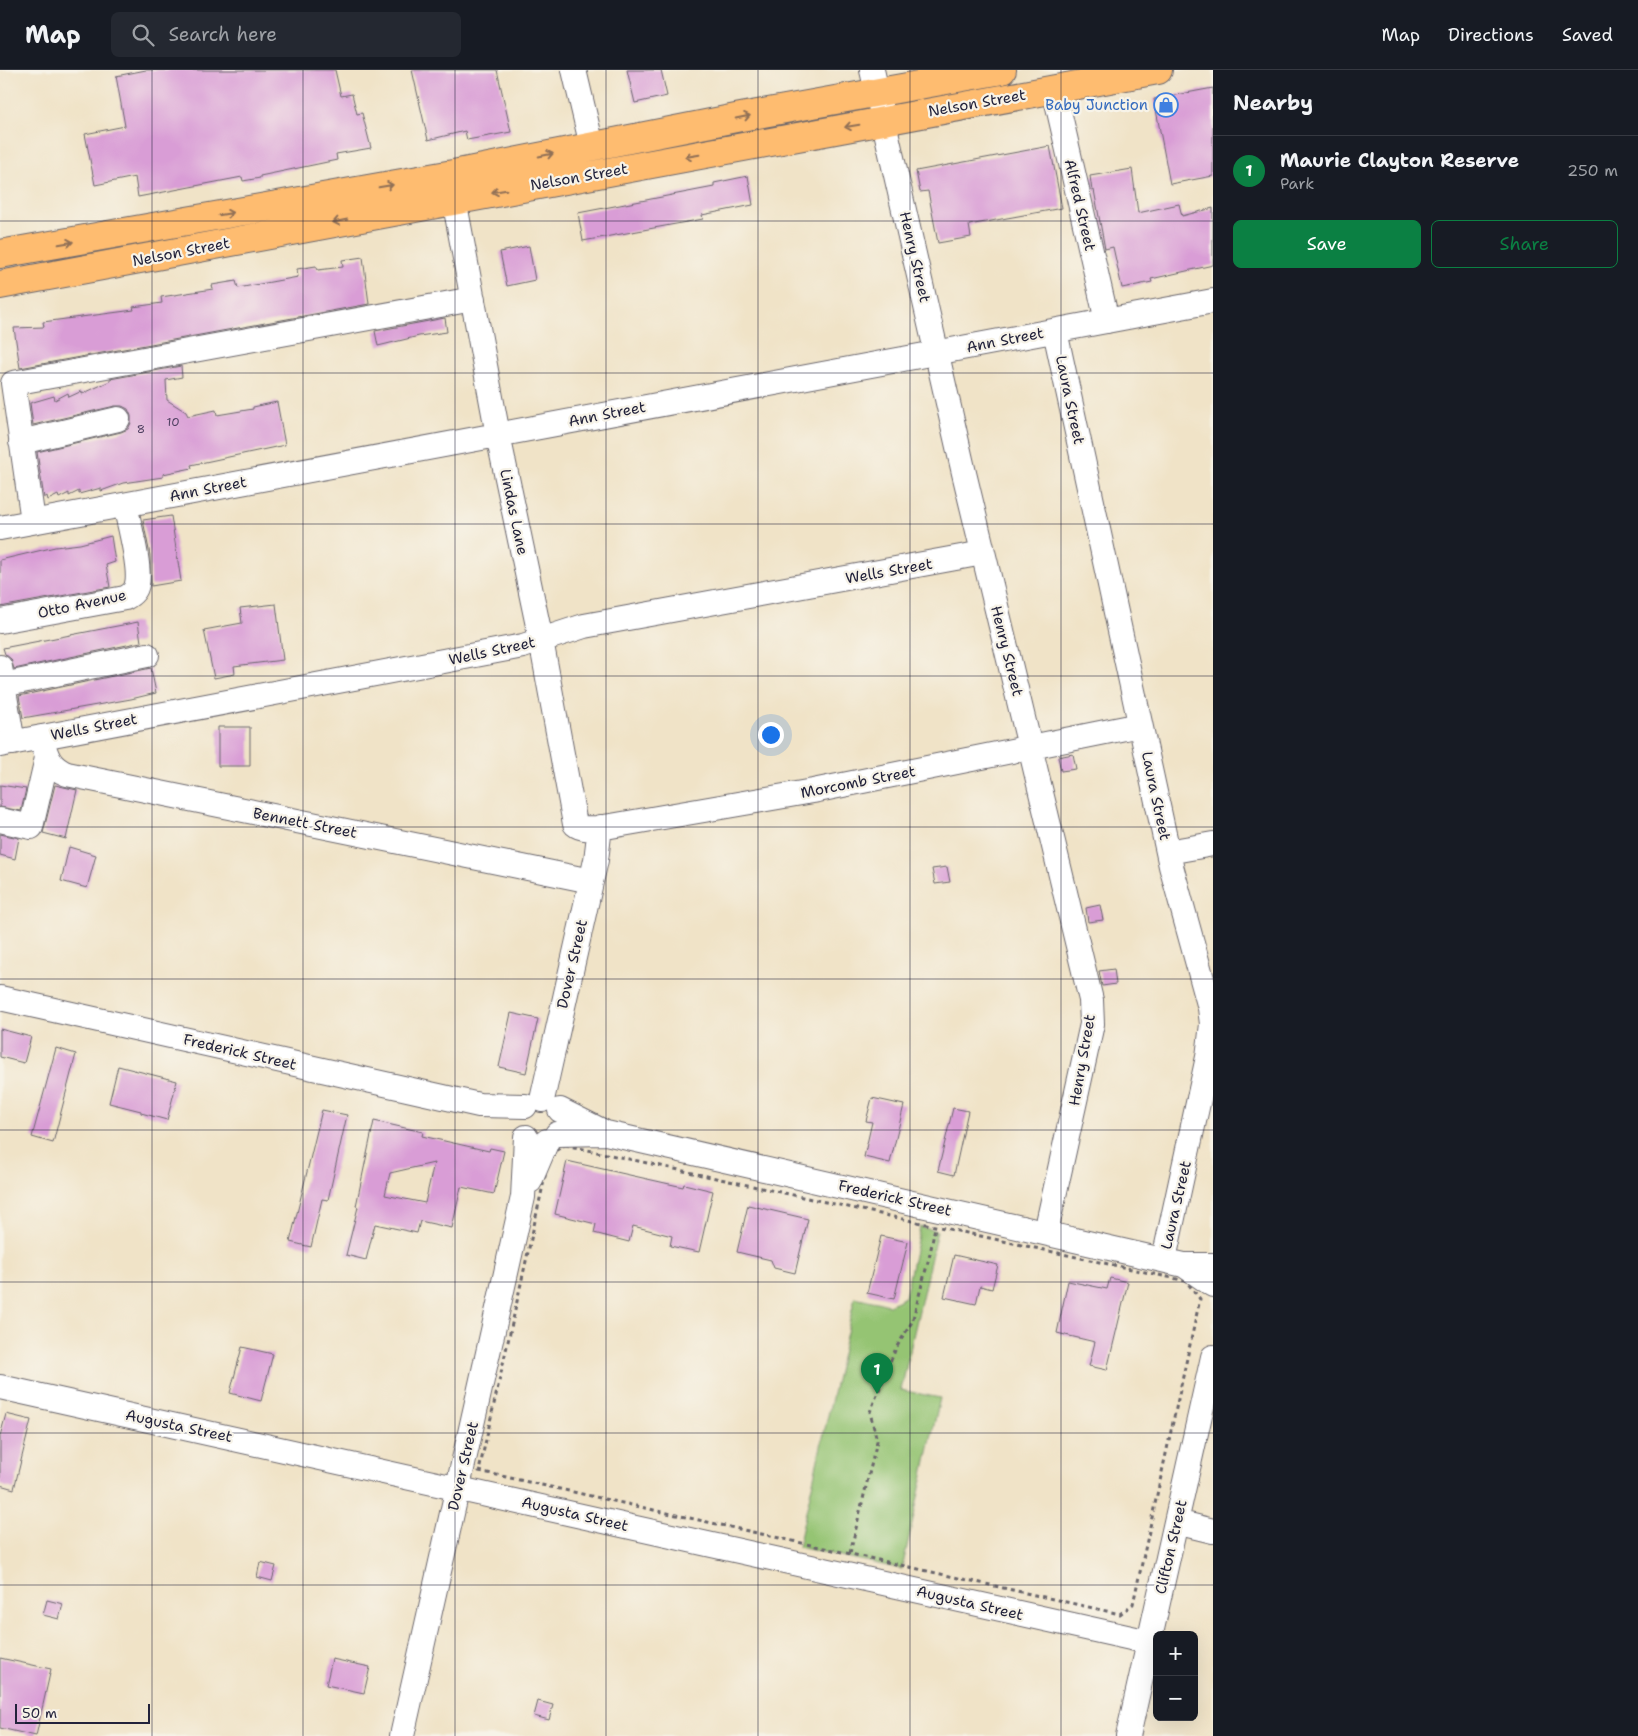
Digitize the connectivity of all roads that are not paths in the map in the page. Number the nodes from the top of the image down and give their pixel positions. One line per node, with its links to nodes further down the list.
1 (574, 70): 7 (street)
2 (1002, 70): 5 (main road, Nelson Street)
3 (1158, 70): 4 (main road, Nelson Street)
4 (1052, 80): 6 (main road, Nelson Street); 14 (street, Alfred Street)
5 (875, 81): 6 (street, Henry Street); 7 (main road, Nelson Street, one-way to 5)
6 (884, 120): 8 (main road, Nelson Street, one-way to 8); 16 (street, Henry Street)
7 (592, 146): 8 (main road); 10 (main road, Nelson Street, one-way to 7)
8 (599, 173): 9 (main road, Nelson Street, one-way to 9)
9 (454, 200): 11 (main road, Nelson Street, one-way to 11); 12 (street, Lindas Lane)
10 (6, 250)
11 (0, 285)
12 (473, 299): 18 (street, Lindas Lane); 19 (street)
13 (1213, 301): 14 (street, Ann Street)
14 (1107, 321): 15 (street, Ann Street)
15 (1055, 330): 16 (street, Ann Street); 28 (street, Laura Street)
16 (937, 353): 18 (street, Ann Street); 23 (street, Henry Street)
17 (118, 419): 19 (street)
18 (498, 435): 20 (street, Ann Street); 25 (street, Lindas Lane)
19 (21, 442): 21 (street)
20 (126, 505): 21 (street, Ann Street); 24 (street, Otto Avenue)
21 (33, 521): 22 (street, Ann Street)
22 (0, 528)
23 (983, 553): 25 (street, Wells Street); 30 (street, Henry Street)
24 (0, 621)
25 (541, 640): 31 (street, Wells Street); 33 (street, Lindas Lane)
26 (147, 655): 27 (street)
27 (2, 676): 29 (street)
28 (1140, 725): 30 (street, Morcomb Street); 36 (street, Laura Street)
29 (7, 744): 31 (street, Wells Street)
30 (1030, 747): 34 (street, Morcomb Street); 40 (street, Henry Street)
31 (44, 748): 32 (street); 37 (street, Bennett Street)
32 (0, 820)
33 (575, 824): 34 (street, Morcomb Street)
34 (600, 827): 37 (street, Dover Street)
35 (1213, 844): 36 (street)
36 (1168, 852): 41 (street, Laura Street)
37 (591, 881): 39 (street, Dover Street)
38 (0, 998): 39 (street, Frederick Street)
39 (540, 1122): 40 (street, Frederick Street); 46 (street, Dover Street)
40 (1046, 1232): 41 (street, Frederick Street)
41 (1174, 1262): 42 (street, Frederick Street); 43 (street, Frederick Street)
42 (1213, 1265)
43 (1213, 1286)
44 (1213, 1357): 47 (street, Clifton Street)
45 (0, 1387): 46 (street, Augusta Street)
46 (458, 1488): 49 (street, Augusta Street); 50 (street, Dover Street)
47 (1176, 1522): 48 (street); 49 (street, Clifton Street)
48 (1213, 1531)
49 (1149, 1642): 51 (street, Clifton Street)
50 (402, 1736)
51 (1128, 1736)

